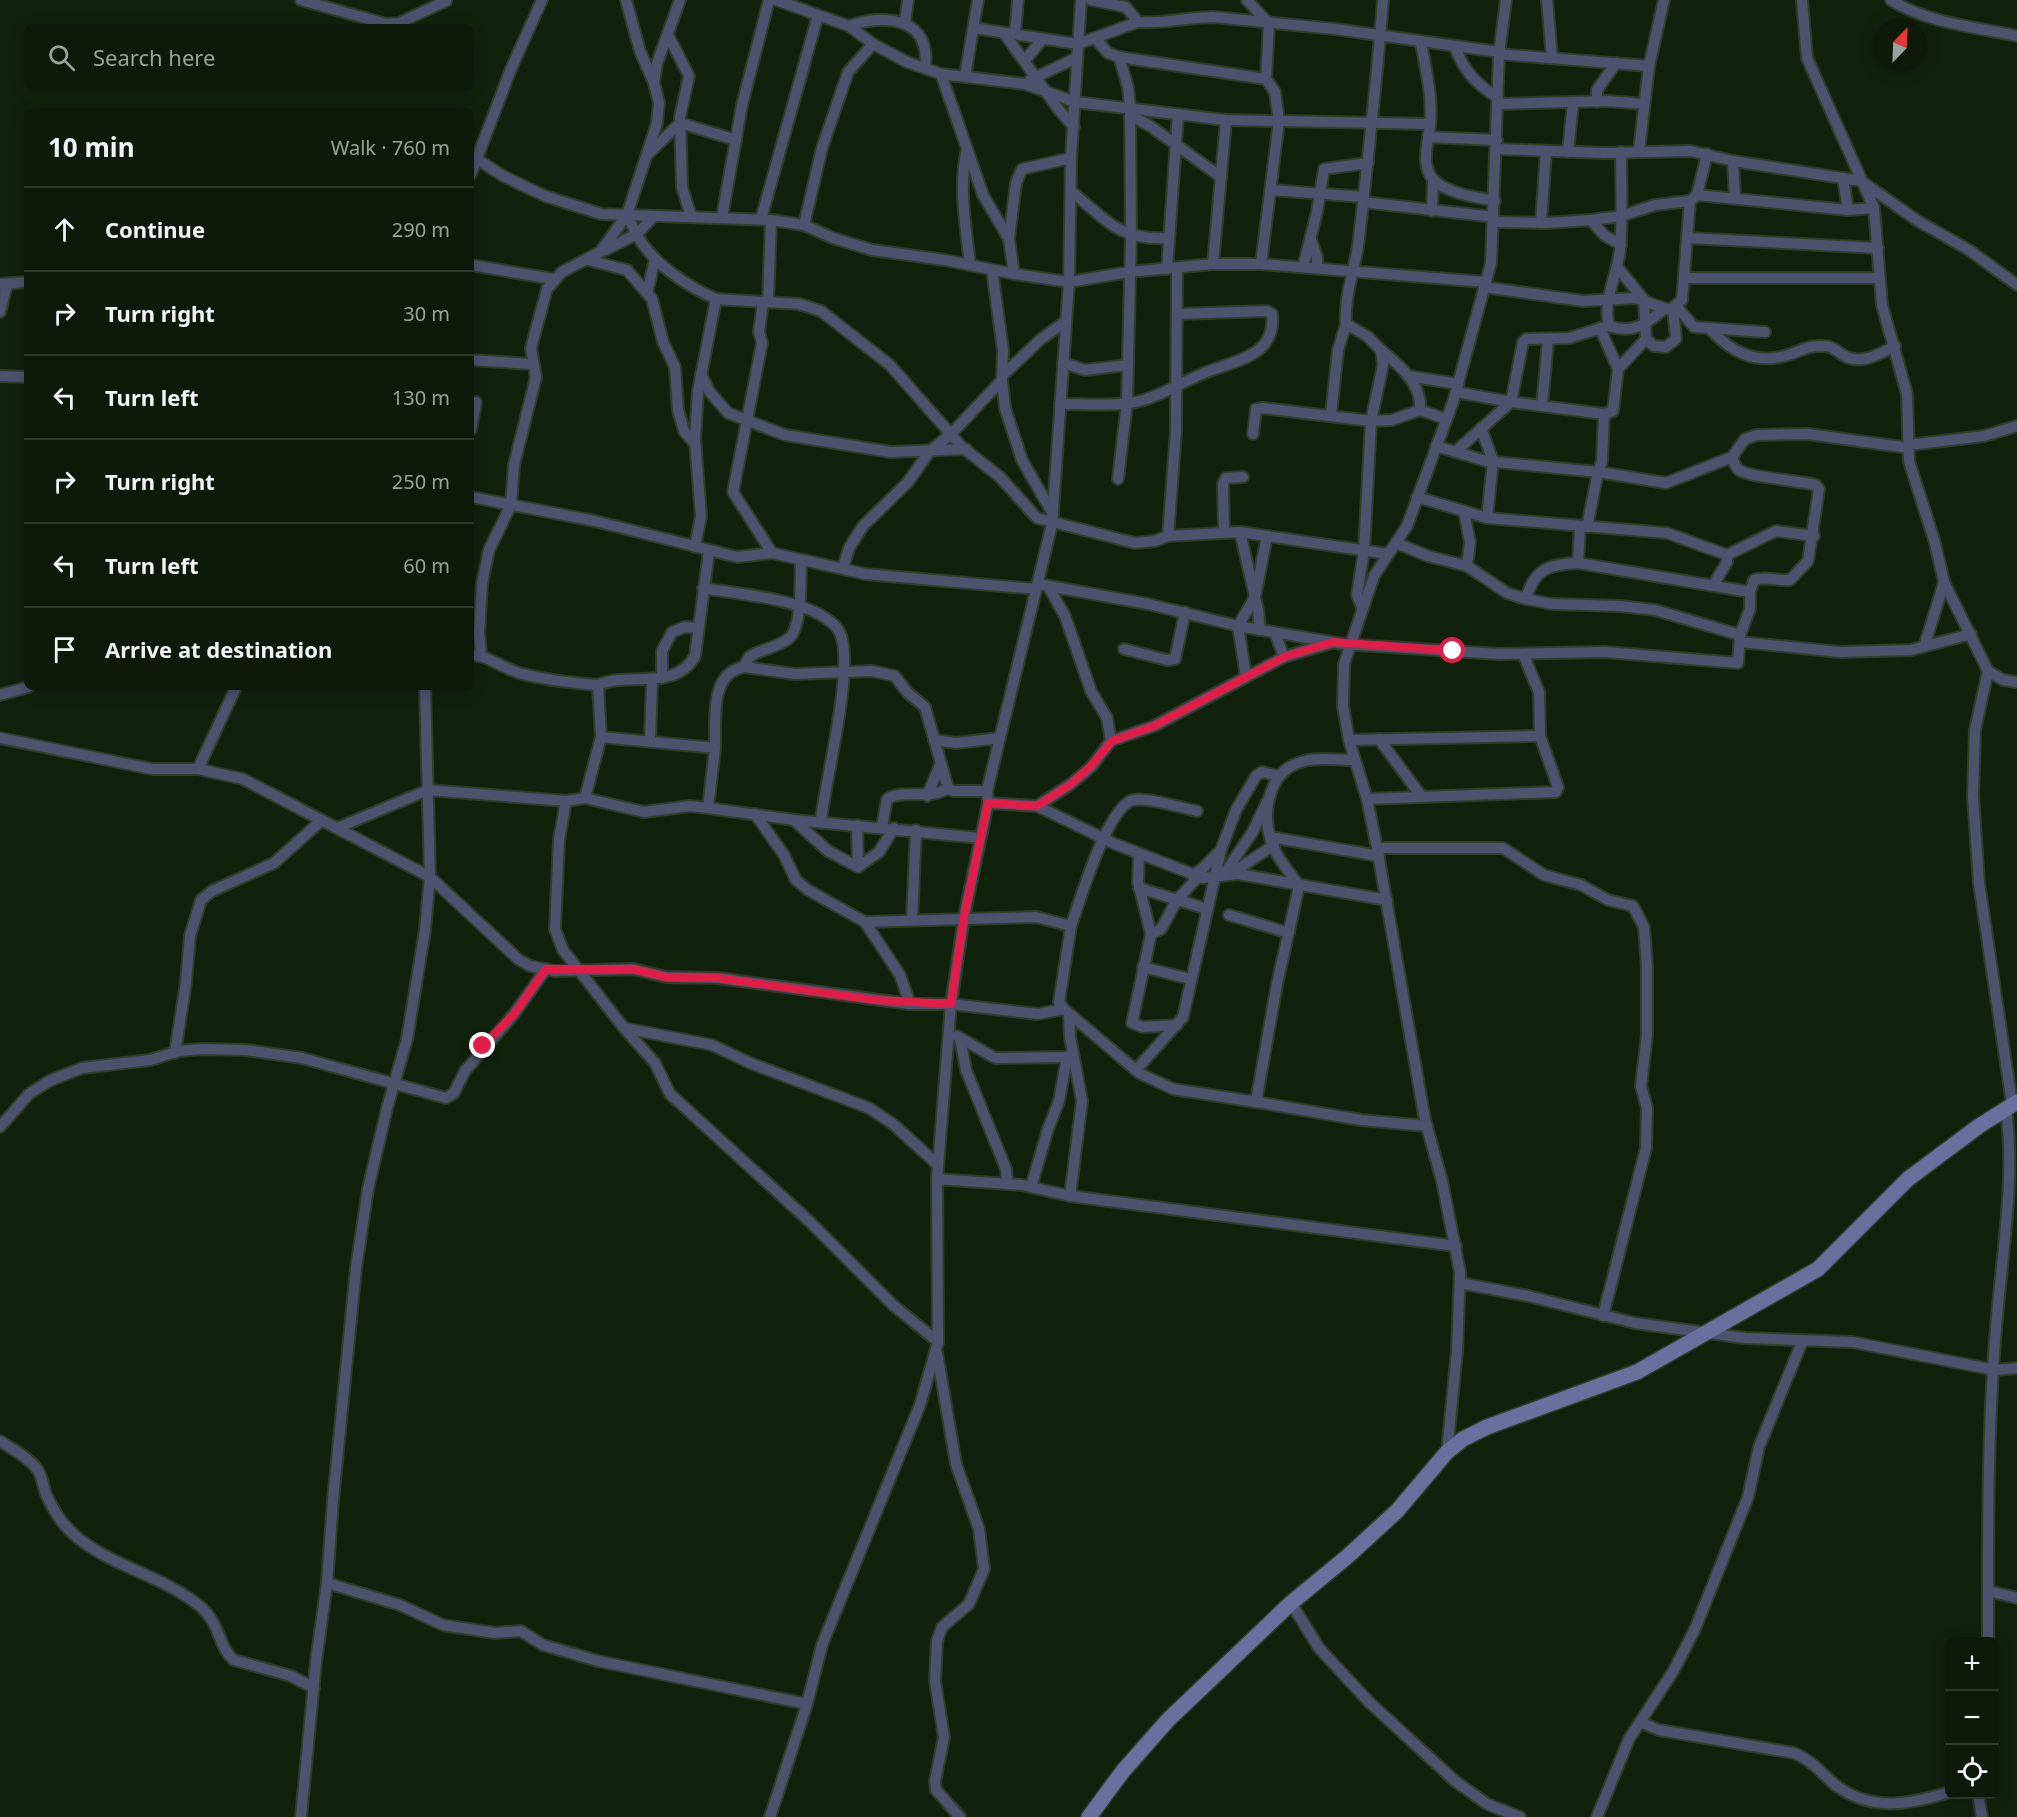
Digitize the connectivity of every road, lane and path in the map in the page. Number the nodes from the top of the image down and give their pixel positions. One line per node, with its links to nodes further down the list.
1 (301, 0): 19 (street)
2 (542, 0): 77 (street)
3 (626, 0): 49 (street)
4 (680, 0): 29 (street)
5 (770, 0): 66 (street)
6 (776, 0): 20 (street)
7 (908, 0): 22 (street)
8 (978, 0): 26 (street)
9 (1018, 0): 27 (street)
10 (1081, 0): 35 (street)
11 (1091, 0): 23 (street)
12 (1247, 0): 24 (street)
13 (1383, 0): 30 (street)
14 (1506, 0): 37 (street)
15 (1547, 0): 40 (street)
16 (1664, 0): 43 (street)
17 (1802, 0): 84 (street)
18 (1891, 0): 28 (street)
19 (446, 1)
20 (802, 4): 21 (street)
21 (818, 15): 25 (street); 102 (street)
22 (905, 22): 25 (street); 44 (street)
23 (1138, 22): 24 (street); 32 (street)
24 (1269, 24): 30 (street); 48 (street)
25 (849, 26): 34 (street)
26 (974, 28): 27 (street); 46 (street)
27 (1009, 34): 31 (street); 41 (street)
28 (2017, 36)
29 (669, 37): 49 (street); 61 (street)
30 (1380, 37): 33 (street); 62 (street)
31 (1043, 39): 35 (street); 41 (street)
32 (1096, 39): 35 (street); 38 (street)
33 (1421, 43): 36 (street); 63 (street)
34 (873, 44): 44 (street); 106 (street)
35 (1078, 44): 39 (street)
36 (1455, 47): 37 (street); 52 (street)
37 (1499, 53): 40 (street); 52 (street)
38 (1119, 57): 48 (street); 57 (street)
39 (1077, 58): 47 (street); 53 (street)
40 (1552, 58): 42 (street)
41 (1024, 61): 47 (street)
42 (1616, 63): 43 (street); 55 (street)
43 (1649, 66): 56 (street)
44 (925, 68): 45 (street)
45 (940, 74): 46 (street); 69 (street)
46 (965, 76): 50 (street)
47 (1036, 76): 50 (street); 51 (street)
48 (1266, 79): 60 (street)
49 (654, 83): 75 (street)
50 (1025, 84): 51 (street)
51 (1046, 91): 53 (street); 64 (street)
52 (1498, 101): 54 (street); 68 (street)
53 (1075, 102): 57 (street); 64 (street)
54 (1573, 102): 55 (street); 72 (street)
55 (1598, 102): 56 (street)
56 (1644, 104): 71 (street)
57 (1130, 112): 58 (street); 67 (street); 108 (street)
58 (1178, 114): 59 (street); 67 (street)
59 (1226, 120): 60 (street); 81 (street)
60 (1279, 121): 62 (street); 85 (street)
61 (680, 123): 66 (street); 75 (street); 98 (street)
62 (1373, 123): 63 (street); 79 (street)
63 (1430, 124): 65 (street)
64 (1074, 127): 76 (street)
65 (1428, 137): 68 (street); 83 (street)
66 (736, 140): 100 (street)
67 (1176, 144): 81 (street); 109 (street)
68 (1497, 144): 70 (street); 91 (street)
69 (967, 148): 101 (street); 120 (street)
70 (1546, 151): 72 (street); 105 (street)
71 (1639, 151): 73 (street); 74 (street)
72 (1568, 152): 73 (street)
73 (1621, 152): 99 (street)
74 (1707, 154): 78 (street); 88 (street)
75 (646, 156): 96 (street)
76 (1071, 158): 86 (street); 92 (street)
77 (477, 159): 80 (street); 96 (street)
78 (1733, 161): 82 (street); 89 (street)
79 (1368, 163): 87 (street); 90 (street)
80 (474, 166)
81 (1221, 177): 118 (street)
82 (1843, 178): 84 (street); 94 (street)
83 (1433, 180): 91 (street); 95 (street)
84 (1861, 181): 93 (street); 137 (street)
85 (1271, 190): 87 (street); 119 (street)
86 (1071, 191): 108 (street); 134 (street)
87 (1319, 193): 90 (street); 112 (street)
88 (1693, 198): 89 (street); 99 (street); 110 (street)
89 (1735, 198): 94 (street)
90 (1364, 199): 95 (street); 127 (street)
91 (1495, 201): 103 (street)
92 (1013, 202): 101 (street); 111 (street)
93 (1874, 208): 94 (street); 114 (street)
94 (1848, 210)
95 (1432, 211): 103 (street)
96 (627, 215): 97 (street); 107 (street); 115 (street)
97 (654, 216): 98 (street); 107 (street)
98 (691, 216): 100 (street)
99 (1621, 216): 104 (street); 113 (street)
100 (722, 217): 102 (street)
101 (997, 218): 111 (street)
102 (766, 219): 106 (street); 142 (street)
103 (1494, 219): 105 (street); 136 (street)
104 (1592, 220): 105 (street); 113 (street)
105 (1541, 223)
106 (804, 225): 120 (street)
107 (637, 234): 115 (street); 116 (street)
108 (1131, 236): 109 (street); 128 (street)
109 (1169, 238): 125 (street)
110 (1688, 238): 114 (street); 130 (street)
111 (1009, 239): 129 (street)
112 (1311, 240): 122 (street); 123 (street)
113 (1621, 245): 124 (street)
114 (1878, 248): 131 (street)
115 (600, 252): 117 (street)
116 (655, 259): 138 (street); 139 (street)
117 (588, 260): 132 (street); 138 (street)
118 (1214, 264): 119 (street); 125 (street)
119 (1261, 264): 122 (street)
120 (970, 265): 126 (street)
121 (474, 266): 132 (street)
122 (1303, 267): 123 (street)
123 (1317, 268): 127 (street)
124 (1618, 268): 140 (street); 141 (street)
125 (1172, 269): 128 (street); 145 (street)
126 (992, 270): 129 (street); 167 (street)
127 (1354, 271): 136 (street); 147 (street)
128 (1129, 272): 134 (street); 161 (street)
129 (1014, 274): 134 (street)
130 (1685, 278): 131 (street); 143 (street)
131 (1879, 278): 156 (street)
132 (553, 279): 160 (street)
133 (24, 282): 135 (street)
134 (1069, 282): 146 (street)
135 (4, 284): 144 (street)
136 (1485, 285): 140 (street); 169 (street)
137 (2017, 285)
138 (647, 293): 186 (street)
139 (716, 298): 142 (street); 163 (street)
140 (1610, 299): 141 (street); 149 (street)
141 (1644, 300): 143 (street); 148 (street)
142 (765, 302): 181 (street); 184 (street)
143 (1671, 308): 148 (street); 150 (street); 154 (street)
144 (0, 312)
145 (1177, 314): 168 (street); 168 (street)
146 (1066, 321): 159 (street); 167 (street)
147 (1346, 324): 157 (street); 177 (street)
148 (1645, 325): 149 (street); 153 (street)
149 (1604, 327): 155 (street); 162 (street)
150 (1694, 327): 151 (street); 154 (street)
151 (1710, 329): 152 (street); 156 (street)
152 (1765, 332)
153 (1646, 339): 154 (street); 162 (street)
154 (1676, 339)
155 (1548, 340): 171 (street); 174 (street)
156 (1895, 346): 188 (street)
157 (1381, 350): 165 (street); 180 (street)
158 (474, 360): 160 (street)
159 (1063, 363): 161 (street); 173 (street)
160 (532, 364): 199 (street)
161 (1127, 365): 172 (street)
162 (1618, 369): 178 (street)
163 (701, 374): 181 (street); 186 (street)
164 (0, 376): 166 (street)
165 (1408, 376): 169 (street); 175 (street)
166 (24, 377)
167 (1002, 378): 184 (street); 202 (street)
168 (1176, 386): 172 (street); 206 (street)
169 (1457, 388): 171 (street); 179 (street)
170 (476, 402): 176 (street)
171 (1511, 402): 174 (street); 183 (street)
172 (1127, 403): 173 (street); 196 (street)
173 (1060, 404): 202 (street)
174 (1542, 406): 178 (street)
175 (1420, 410): 179 (street); 180 (street)
176 (474, 413)
177 (1331, 414): 180 (street); 185 (street)
178 (1604, 414): 194 (street)
179 (1446, 418): 187 (street)
180 (1371, 421): 212 (street)
181 (748, 422): 190 (street); 213 (street)
182 (2017, 426): 188 (street)
183 (1481, 428): 191 (street); 193 (street)
184 (951, 434): 189 (street); 190 (street)
185 (1253, 434)
186 (695, 444): 210 (street)
187 (1436, 446): 191 (street); 197 (street)
188 (1909, 447): 192 (street); 220 (street)
189 (966, 449): 190 (street); 202 (street)
190 (930, 452): 219 (street)
191 (1455, 452): 193 (street)
192 (1732, 457): 194 (street); 208 (street)
193 (1492, 461): 194 (street); 201 (street)
194 (1598, 472): 203 (street)
195 (1243, 477): 205 (street)
196 (1118, 479)
197 (1417, 497): 200 (street); 209 (street)
198 (474, 498): 199 (street)
199 (511, 505): 210 (street); 241 (street)
200 (1464, 512): 201 (street); 218 (street)
201 (1488, 518): 203 (street)
202 (1052, 519): 206 (street); 222 (street)
203 (1584, 527): 215 (street); 217 (street)
204 (1240, 532): 205 (street); 207 (street); 225 (street)
205 (1224, 533): 206 (street)
206 (1168, 536)
207 (1267, 536): 212 (street); 225 (street)
208 (1814, 536): 215 (street); 224 (street)
209 (1396, 543): 214 (street); 218 (street)
210 (695, 547): 211 (street)
211 (709, 551): 213 (street); 223 (street)
212 (1364, 551): 214 (street); 228 (street)
213 (772, 553): 216 (street)
214 (1388, 554): 228 (street)
215 (1727, 555): 221 (street)
216 (801, 561): 219 (street); 227 (street)
217 (1578, 563): 221 (street); 226 (street)
218 (1467, 566): 226 (street)
219 (843, 568): 222 (street)
220 (1944, 582): 234 (street); 238 (street)
221 (1714, 584): 224 (street)
222 (1041, 586): 229 (street); 257 (street); 262 (street)
223 (703, 588): 227 (street); 231 (street)
224 (1750, 592): 235 (street)
225 (1255, 597): 230 (street); 232 (street)
226 (1526, 599): 235 (street)
227 (800, 607): 243 (street); 245 (street)
228 (1362, 607): 237 (street)
229 (1185, 612): 230 (street); 239 (street)
230 (1238, 626): 232 (street); 246 (street)
231 (697, 628): 247 (street); 247 (street)
232 (1260, 630): 233 (street)
233 (1275, 633): 236 (street); 242 (street)
234 (1971, 634): 238 (street); 244 (street)
235 (1740, 639): 238 (street); 240 (street)
236 (1333, 642): 237 (street); 242 (street)
237 (1349, 644): 240 (street); 261 (street)
238 (1925, 644)
239 (1124, 650)
240 (1523, 654): 255 (street)
241 (476, 655): 249 (street)
242 (1284, 657): 246 (street)
243 (744, 667): 245 (street); 263 (street)
244 (1988, 671): 248 (street); 328 (street)
245 (843, 672): 260 (street); 284 (street)
246 (1246, 676): 262 (street)
247 (657, 680): 249 (street); 259 (street)
248 (2017, 682)
249 (598, 685): 254 (street)
250 (24, 688): 253 (street)
251 (235, 690): 266 (street)
252 (424, 690): 269 (street)
253 (0, 695)
254 (601, 736): 259 (street); 273 (street)
255 (1540, 736): 258 (street); 272 (street)
256 (0, 738): 266 (street)
257 (1000, 738): 260 (street); 270 (street)
258 (1379, 739): 261 (street); 272 (street)
259 (650, 740): 263 (street)
260 (934, 740): 265 (street)
261 (1349, 740): 264 (street)
262 (1112, 741): 278 (street)
263 (715, 748): 279 (street)
264 (1355, 760): 267 (street); 274 (street)
265 (941, 763): 268 (street); 271 (street)
266 (198, 768): 282 (street)
267 (1279, 776): 276 (street); 293 (street)
268 (948, 788): 270 (street); 271 (street)
269 (428, 790): 275 (street); 287 (street); 299 (street)
270 (987, 790): 277 (street)
271 (927, 795): 286 (street)
272 (1422, 797): 274 (street)
273 (585, 798): 275 (street); 279 (street)
274 (1367, 799): 294 (street)
275 (566, 801): 314 (street)
276 (1267, 801): 292 (street); 297 (street)
277 (988, 803): 278 (street); 290 (street)
278 (1037, 806): 291 (street)
279 (708, 808): 281 (street)
280 (1197, 811): 291 (street)
281 (755, 814): 283 (street); 308 (street)
282 (322, 820): 287 (street); 323 (street)
283 (794, 820): 284 (street); 296 (street)
284 (821, 821): 285 (street)
285 (857, 825): 286 (street); 296 (street)
286 (882, 827): 288 (street)
287 (337, 828): 299 (street)
288 (894, 828): 289 (street); 296 (street)
289 (916, 830): 290 (street); 307 (street)
290 (980, 838): 306 (street)
291 (1102, 838): 295 (street); 309 (street)
292 (1272, 841): 294 (street); 297 (street); 300 (street)
293 (1221, 850): 297 (street); 298 (street)
294 (1378, 852): 303 (street); 338 (street)
295 (1139, 854): 298 (street); 301 (street)
296 (858, 867)
297 (1223, 875): 298 (street); 300 (street); 304 (street)
298 (1195, 876): 302 (street)
299 (430, 877): 313 (street); 326 (street)
300 (1299, 886): 303 (street); 310 (street)
301 (1139, 888): 302 (street); 311 (street)
302 (1177, 900): 304 (street); 311 (street)
303 (1387, 900): 329 (street)
304 (1207, 909): 315 (street)
305 (1229, 915): 310 (street)
306 (964, 917): 307 (street); 309 (street); 317 (street)
307 (912, 919): 308 (street)
308 (865, 922): 316 (street)
309 (1071, 926): 318 (street)
310 (1289, 933): 327 (street)
311 (1151, 934): 312 (street)
312 (1143, 967): 315 (street); 319 (street)
313 (546, 969): 314 (street); 326 (street)
314 (580, 971): 316 (street); 320 (street)
315 (1190, 979): 319 (street)
316 (910, 1004): 317 (street)
317 (951, 1004): 318 (street); 321 (street)
318 (1067, 1011): 324 (street); 325 (street)
319 (1178, 1025): 325 (street)
320 (624, 1028): 331 (street); 341 (street)
321 (950, 1030): 322 (street); 331 (street)
322 (960, 1038): 324 (street); 333 (street)
323 (175, 1053): 326 (street); 330 (street)
324 (1069, 1055): 334 (street); 335 (street)
325 (1136, 1070): 327 (street)
326 (394, 1083): 346 (street)
327 (1256, 1102): 329 (street)
328 (2012, 1105): 339 (street); 343 (street)
329 (1427, 1126): 336 (street)
330 (0, 1127)
331 (938, 1165): 332 (street)
332 (937, 1179): 333 (street); 341 (street)
333 (1007, 1184): 334 (street)
334 (1032, 1187): 335 (street)
335 (1070, 1196): 336 (street)
336 (1456, 1246): 337 (street)
337 (1460, 1283): 338 (street); 345 (street)
338 (1602, 1316): 339 (street)
339 (1707, 1334): 340 (street); 345 (street)
340 (1802, 1342): 343 (street); 353 (street)
341 (937, 1346): 352 (street); 358 (street)
342 (2017, 1368): 343 (street)
343 (1995, 1370): 347 (street)
344 (0, 1442): 351 (street)
345 (1447, 1452): 349 (street)
346 (327, 1583): 351 (street); 352 (street)
347 (1988, 1591): 348 (street); 350 (street)
348 (2017, 1598)
349 (1291, 1603): 359 (street); 360 (street)
350 (1988, 1637)
351 (314, 1688): 356 (street)
352 (807, 1704): 357 (street)
353 (1640, 1722): 354 (street); 361 (street)
354 (1945, 1794)
355 (1979, 1799): 362 (street)
356 (301, 1817)
357 (770, 1817)
358 (960, 1817)
359 (1089, 1817)
360 (1520, 1817)
361 (1597, 1817)
362 (1982, 1817)

